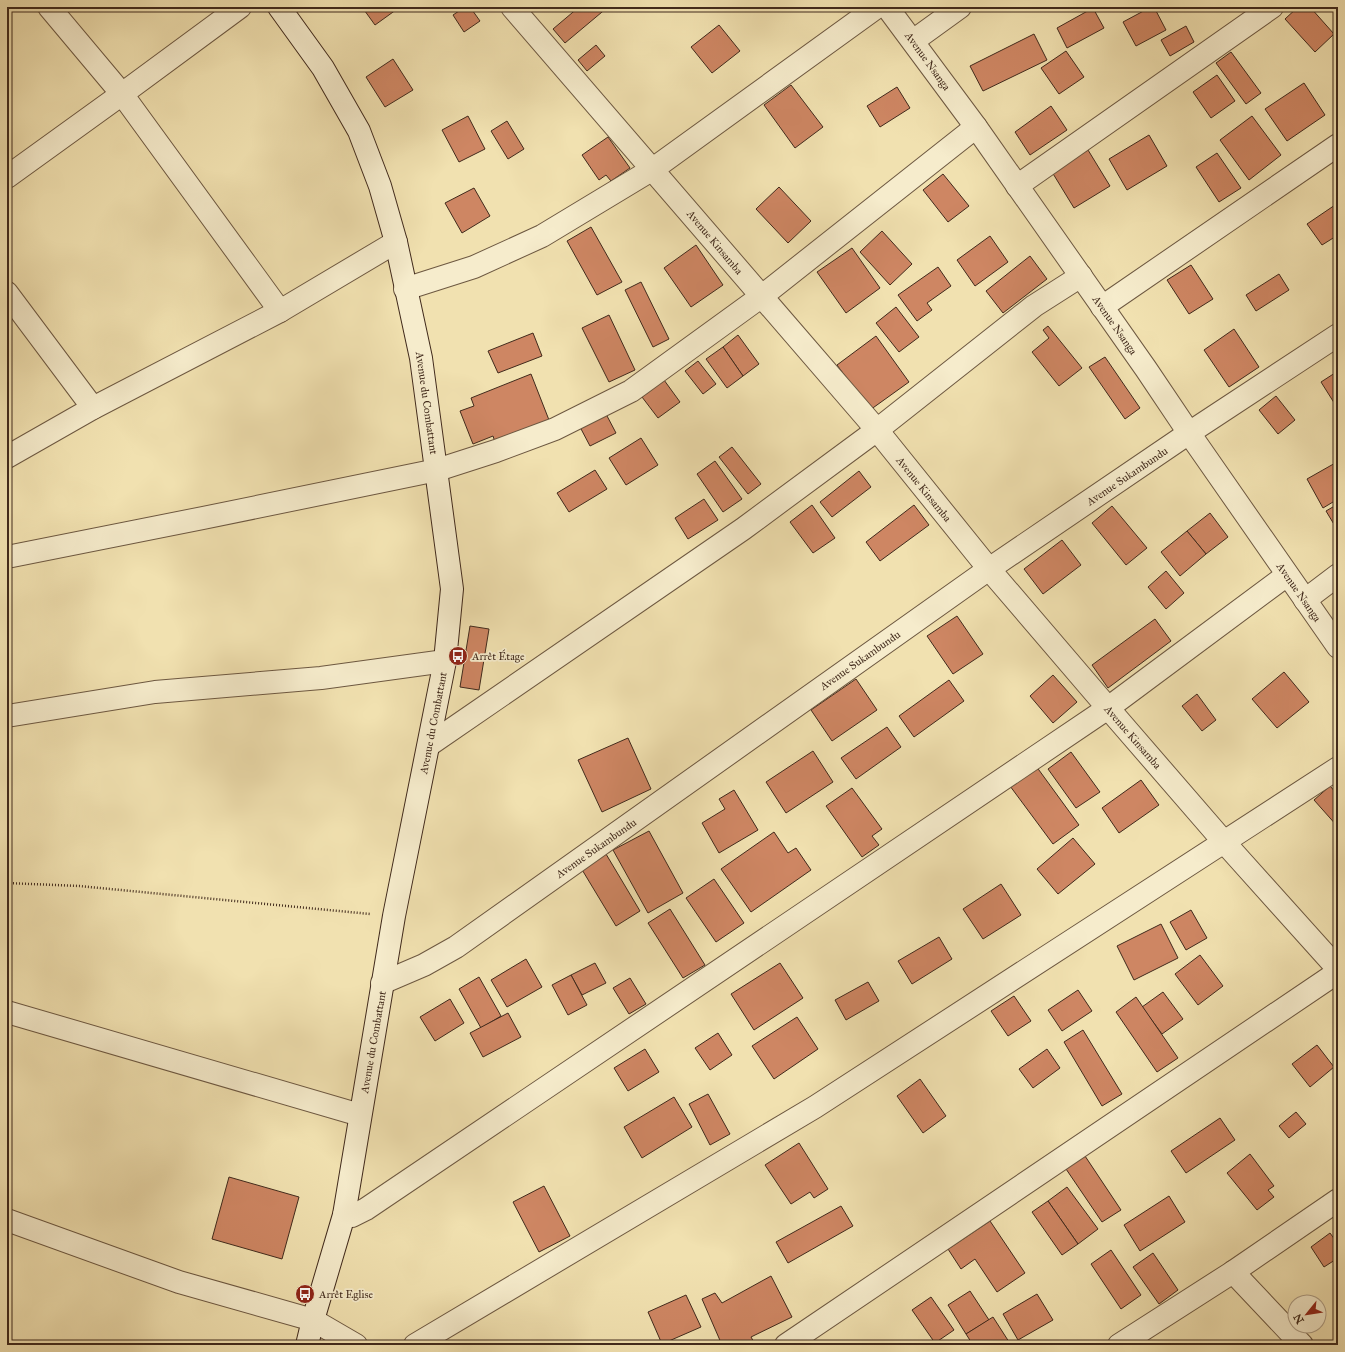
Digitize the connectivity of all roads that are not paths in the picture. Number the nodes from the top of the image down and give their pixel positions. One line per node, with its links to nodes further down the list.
1 (49, 7): 10 (street)
2 (240, 7): 10 (street)
3 (279, 7): 16 (street, Avenue du Combattant)
4 (512, 7): 13 (street, Avenue Kinsamba)
5 (877, 7): 13 (street)
6 (888, 7): 9 (street, Avenue Nsanga)
7 (960, 7): 9 (street)
8 (1272, 7): 15 (street)
9 (913, 41): 11 (street, Avenue Nsanga)
10 (122, 94): 14 (street); 22 (street)
11 (976, 127): 15 (street, Avenue Nsanga); 20 (street)
12 (1338, 145): 21 (street)
13 (653, 169): 18 (street); 20 (street, Avenue Kinsamba)
14 (7, 177)
15 (1017, 186): 17 (street, Avenue Nsanga)
16 (396, 242): 18 (street, Avenue du Combattant); 22 (street)
17 (1080, 276): 21 (street, Avenue Nsanga); 25 (street)
18 (406, 289): 28 (street, Avenue du Combattant)
19 (7, 293): 24 (street)
20 (762, 296): 25 (street, Avenue Kinsamba); 28 (street)
21 (1102, 307): 26 (street, Avenue Nsanga)
22 (280, 311): 24 (street)
23 (1338, 335): 26 (street, Avenue Sukambundu)
24 (92, 408): 27 (street)
25 (877, 430): 30 (street, Avenue Kinsamba); 38 (street)
26 (1189, 433): 30 (street, Avenue Sukambundu); 31 (street, Avenue Nsanga)
27 (7, 457)
28 (437, 470): 29 (street); 35 (street, Avenue du Combattant)
29 (7, 557)
30 (989, 569): 36 (street, Avenue Kinsamba); 43 (street, Avenue Sukambundu)
31 (1287, 575): 33 (street, Avenue Nsanga); 36 (street)
32 (1338, 575): 33 (street)
33 (1305, 600): 34 (street, Avenue Nsanga)
34 (1338, 647)
35 (445, 661): 37 (street); 38 (street, Avenue du Combattant)
36 (1108, 708): 40 (street, Avenue Kinsamba); 47 (street)
37 (7, 716)
38 (429, 745): 43 (street, Avenue du Combattant)
39 (1338, 768): 40 (street)
40 (1224, 842): 41 (street, Avenue Kinsamba); 53 (street)
41 (1338, 969)
42 (1338, 972): 54 (street)
43 (382, 984): 45 (street, Avenue du Combattant)
44 (7, 1012): 45 (street)
45 (360, 1115): 47 (street, Avenue du Combattant)
46 (1338, 1200): 49 (street)
47 (344, 1215): 50 (street, Avenue du Combattant)
48 (7, 1220): 50 (street)
49 (1232, 1272): 55 (street); 56 (street)
50 (313, 1320): 51 (street, Avenue du Combattant); 52 (street)
51 (307, 1345)
52 (356, 1345)
53 (415, 1345)
54 (786, 1345)
55 (1119, 1345)
56 (1302, 1345)

